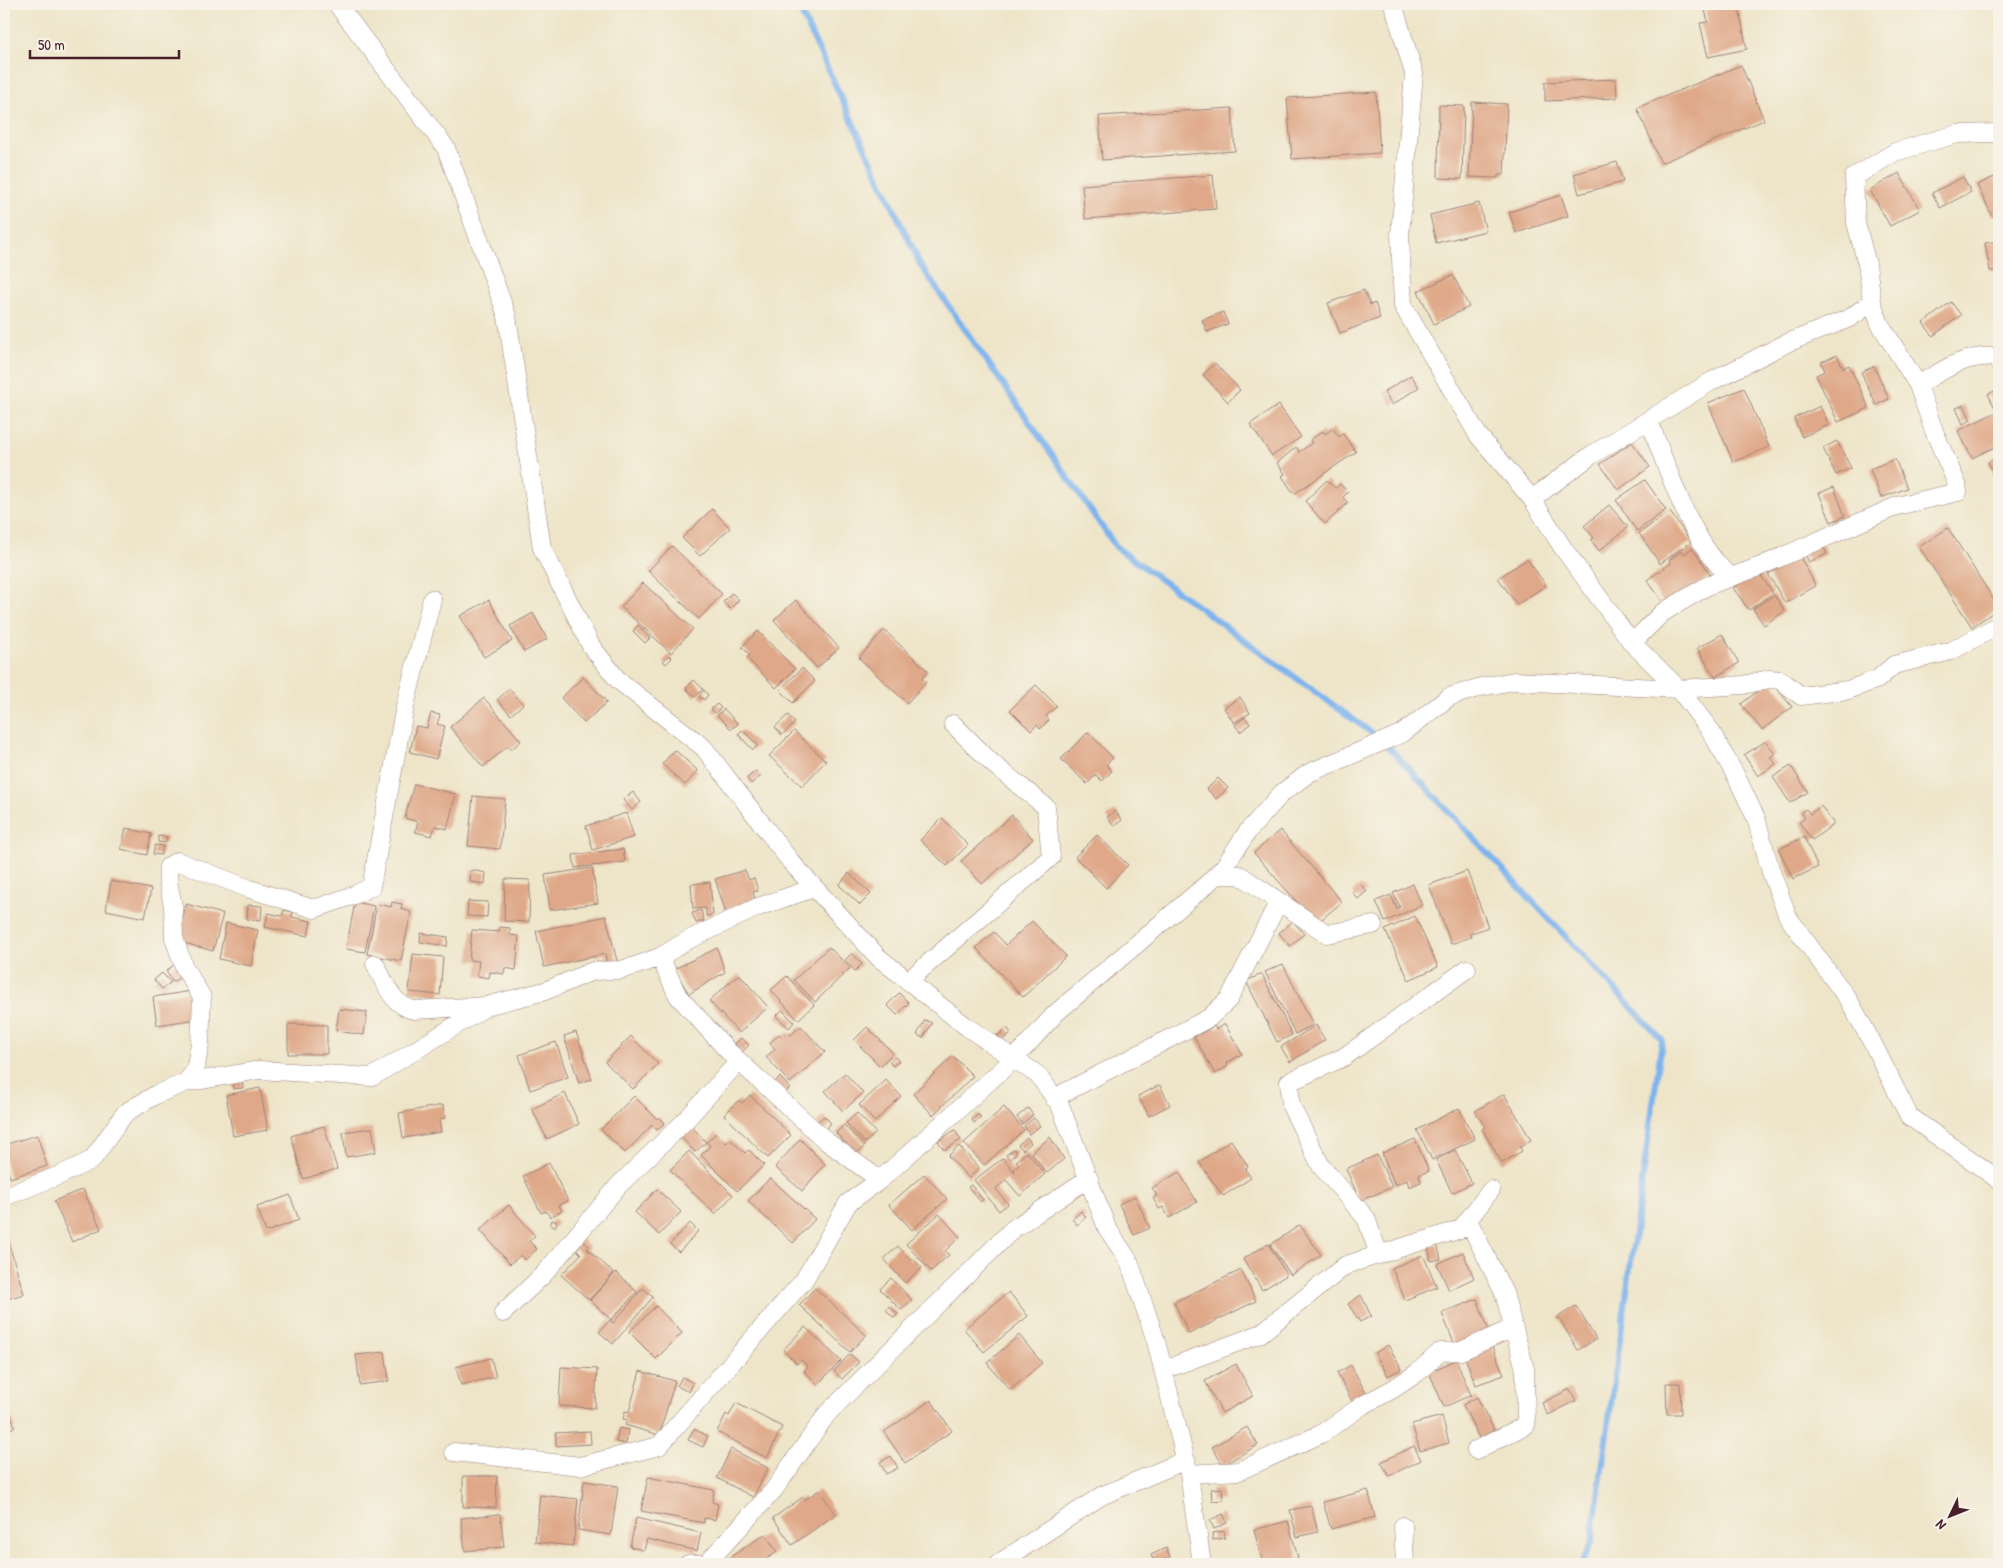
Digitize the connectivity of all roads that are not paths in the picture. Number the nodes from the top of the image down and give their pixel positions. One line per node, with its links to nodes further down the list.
1 (337, 4): 16 (street)
2 (1394, 7): 8 (street)
3 (1999, 133): 4 (street)
4 (1872, 302): 6 (street); 7 (street)
5 (1999, 363): 6 (street)
6 (1918, 385): 9 (street)
7 (1649, 422): 8 (street); 9 (street)
8 (1532, 499): 12 (street)
9 (1730, 576): 12 (street)
10 (432, 599): 26 (street)
11 (1999, 625): 13 (street)
12 (1632, 643): 13 (street)
13 (1679, 689): 15 (street); 30 (street)
14 (953, 724): 22 (street)
15 (1216, 874): 17 (street); 24 (street)
16 (814, 888): 19 (street); 22 (street)
17 (1278, 903): 18 (street); 27 (street)
18 (1373, 926)
19 (660, 957): 23 (street); 25 (street)
20 (375, 964): 23 (street)
21 (1467, 969): 34 (street)
22 (908, 981): 24 (street)
23 (486, 1006): 26 (street)
24 (1014, 1059): 27 (street); 29 (street)
25 (738, 1061): 29 (street); 35 (street)
26 (184, 1082): 32 (street)
27 (1054, 1098): 28 (street)
28 (1089, 1178): 37 (street); 42 (street)
29 (880, 1180): 39 (street)
30 (1999, 1180)
31 (1491, 1190): 33 (street)
32 (4, 1197)
33 (1468, 1220): 34 (street); 36 (street)
34 (1379, 1255): 37 (street)
35 (503, 1313)
36 (1513, 1328): 38 (street); 40 (street)
37 (1163, 1370): 40 (street)
38 (1476, 1450)
39 (454, 1452)
40 (1188, 1467): 43 (street); 44 (street)
41 (1404, 1526): 45 (street)
42 (688, 1564)
43 (998, 1564)
44 (1202, 1564)
45 (1405, 1564)

